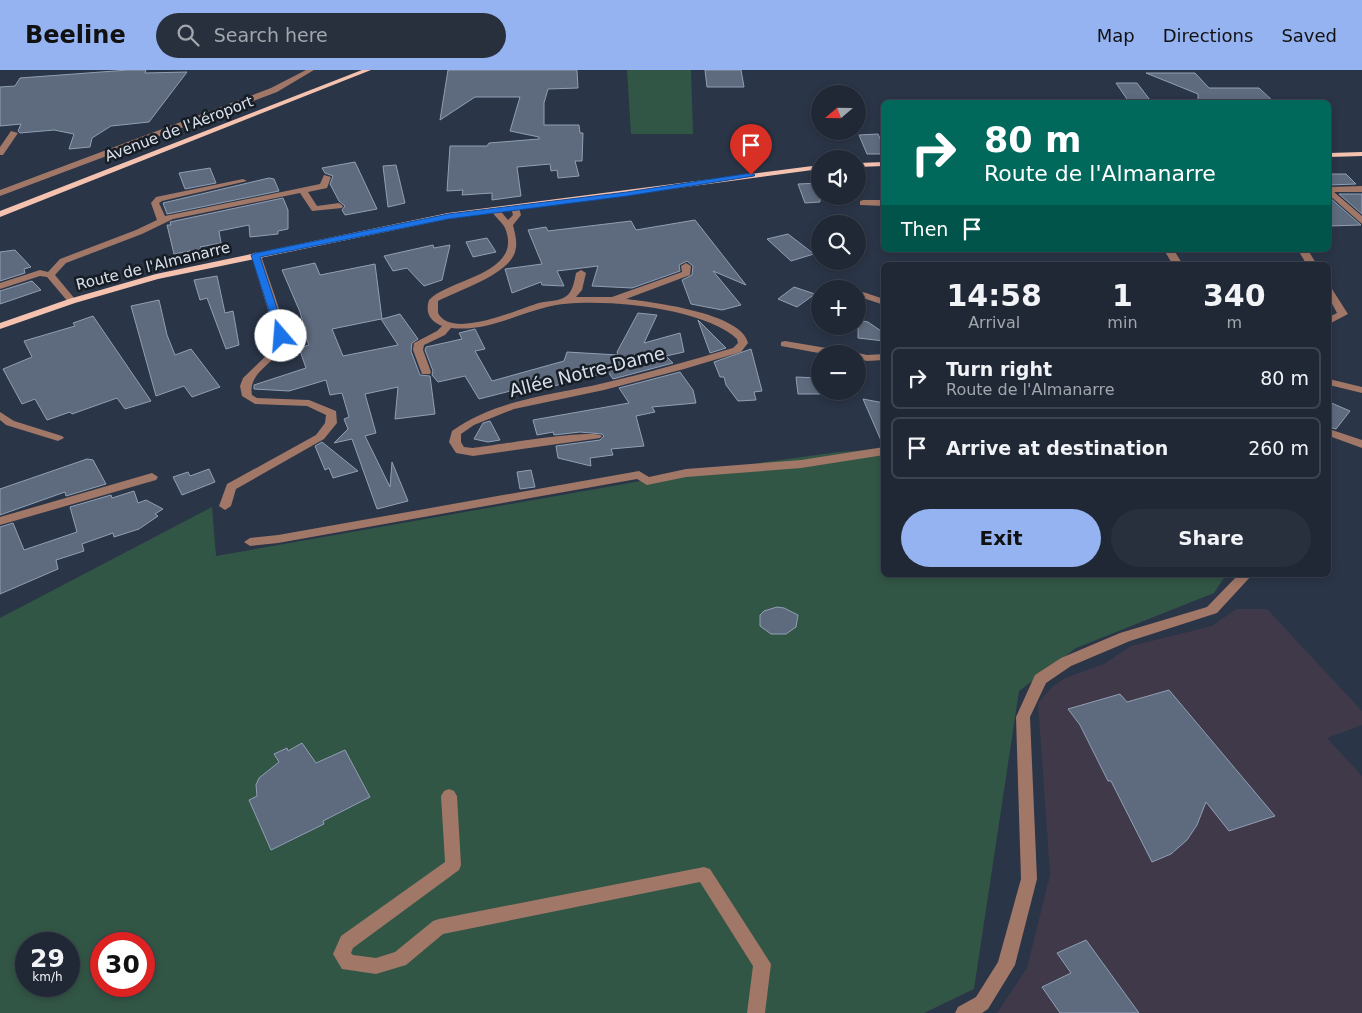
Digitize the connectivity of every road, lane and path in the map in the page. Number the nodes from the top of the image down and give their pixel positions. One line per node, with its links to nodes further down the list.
1 (312, 70): 16 (street)
2 (368, 70): 22 (main road, Avenue de l'Aéroport)
3 (14, 133): 4 (street)
4 (0, 153)
5 (1362, 154): 6 (main road)
6 (1331, 155)
7 (881, 164): 8 (main road)
8 (866, 165)
9 (811, 168): 20 (main road, Route de l'Almanarre)
10 (327, 177): 13 (street)
11 (243, 181): 23 (street)
12 (1362, 189): 14 (street)
13 (303, 190): 19 (street); 23 (street)
14 (1331, 190)
15 (1331, 192): 24 (street)
16 (0, 193)
17 (866, 203): 18 (street)
18 (881, 203)
19 (339, 206)
20 (515, 208): 21 (main road, Route de l'Almanarre); 25 (street)
21 (495, 210): 25 (street); 26 (main road, Route de l'Almanarre)
22 (0, 214)
23 (162, 221): 29 (street)
24 (1362, 221)
25 (509, 225): 38 (street)
26 (256, 255): 35 (main road, Route de l'Almanarre); 54 (street)
27 (686, 266): 33 (street, Allée Notre-Dame)
28 (581, 273): 34 (street)
29 (50, 275): 30 (street); 35 (street)
30 (0, 286)
31 (1331, 294): 37 (street)
32 (866, 296): 36 (street)
33 (616, 299): 34 (street, Allée Notre-Dame); 49 (street, Allée Notre-Dame)
34 (568, 300): 38 (street, Allée Notre-Dame)
35 (72, 301): 39 (main road, Route de l'Almanarre)
36 (881, 301)
37 (1331, 320)
38 (449, 325): 44 (street)
39 (0, 326)
40 (785, 344): 41 (street)
41 (811, 348)
42 (881, 357): 43 (street)
43 (866, 358)
44 (426, 372)
45 (1331, 382): 46 (street)
46 (1362, 390)
47 (0, 415): 50 (street)
48 (1331, 433): 51 (street)
49 (596, 436)
50 (58, 438)
51 (1362, 444)
52 (881, 451): 56 (street)
53 (152, 477): 55 (street)
54 (225, 506)
55 (0, 521)
56 (250, 542)
57 (1244, 577): 60 (street)
58 (449, 796): 59 (street)
59 (756, 1013)
60 (964, 1013)

